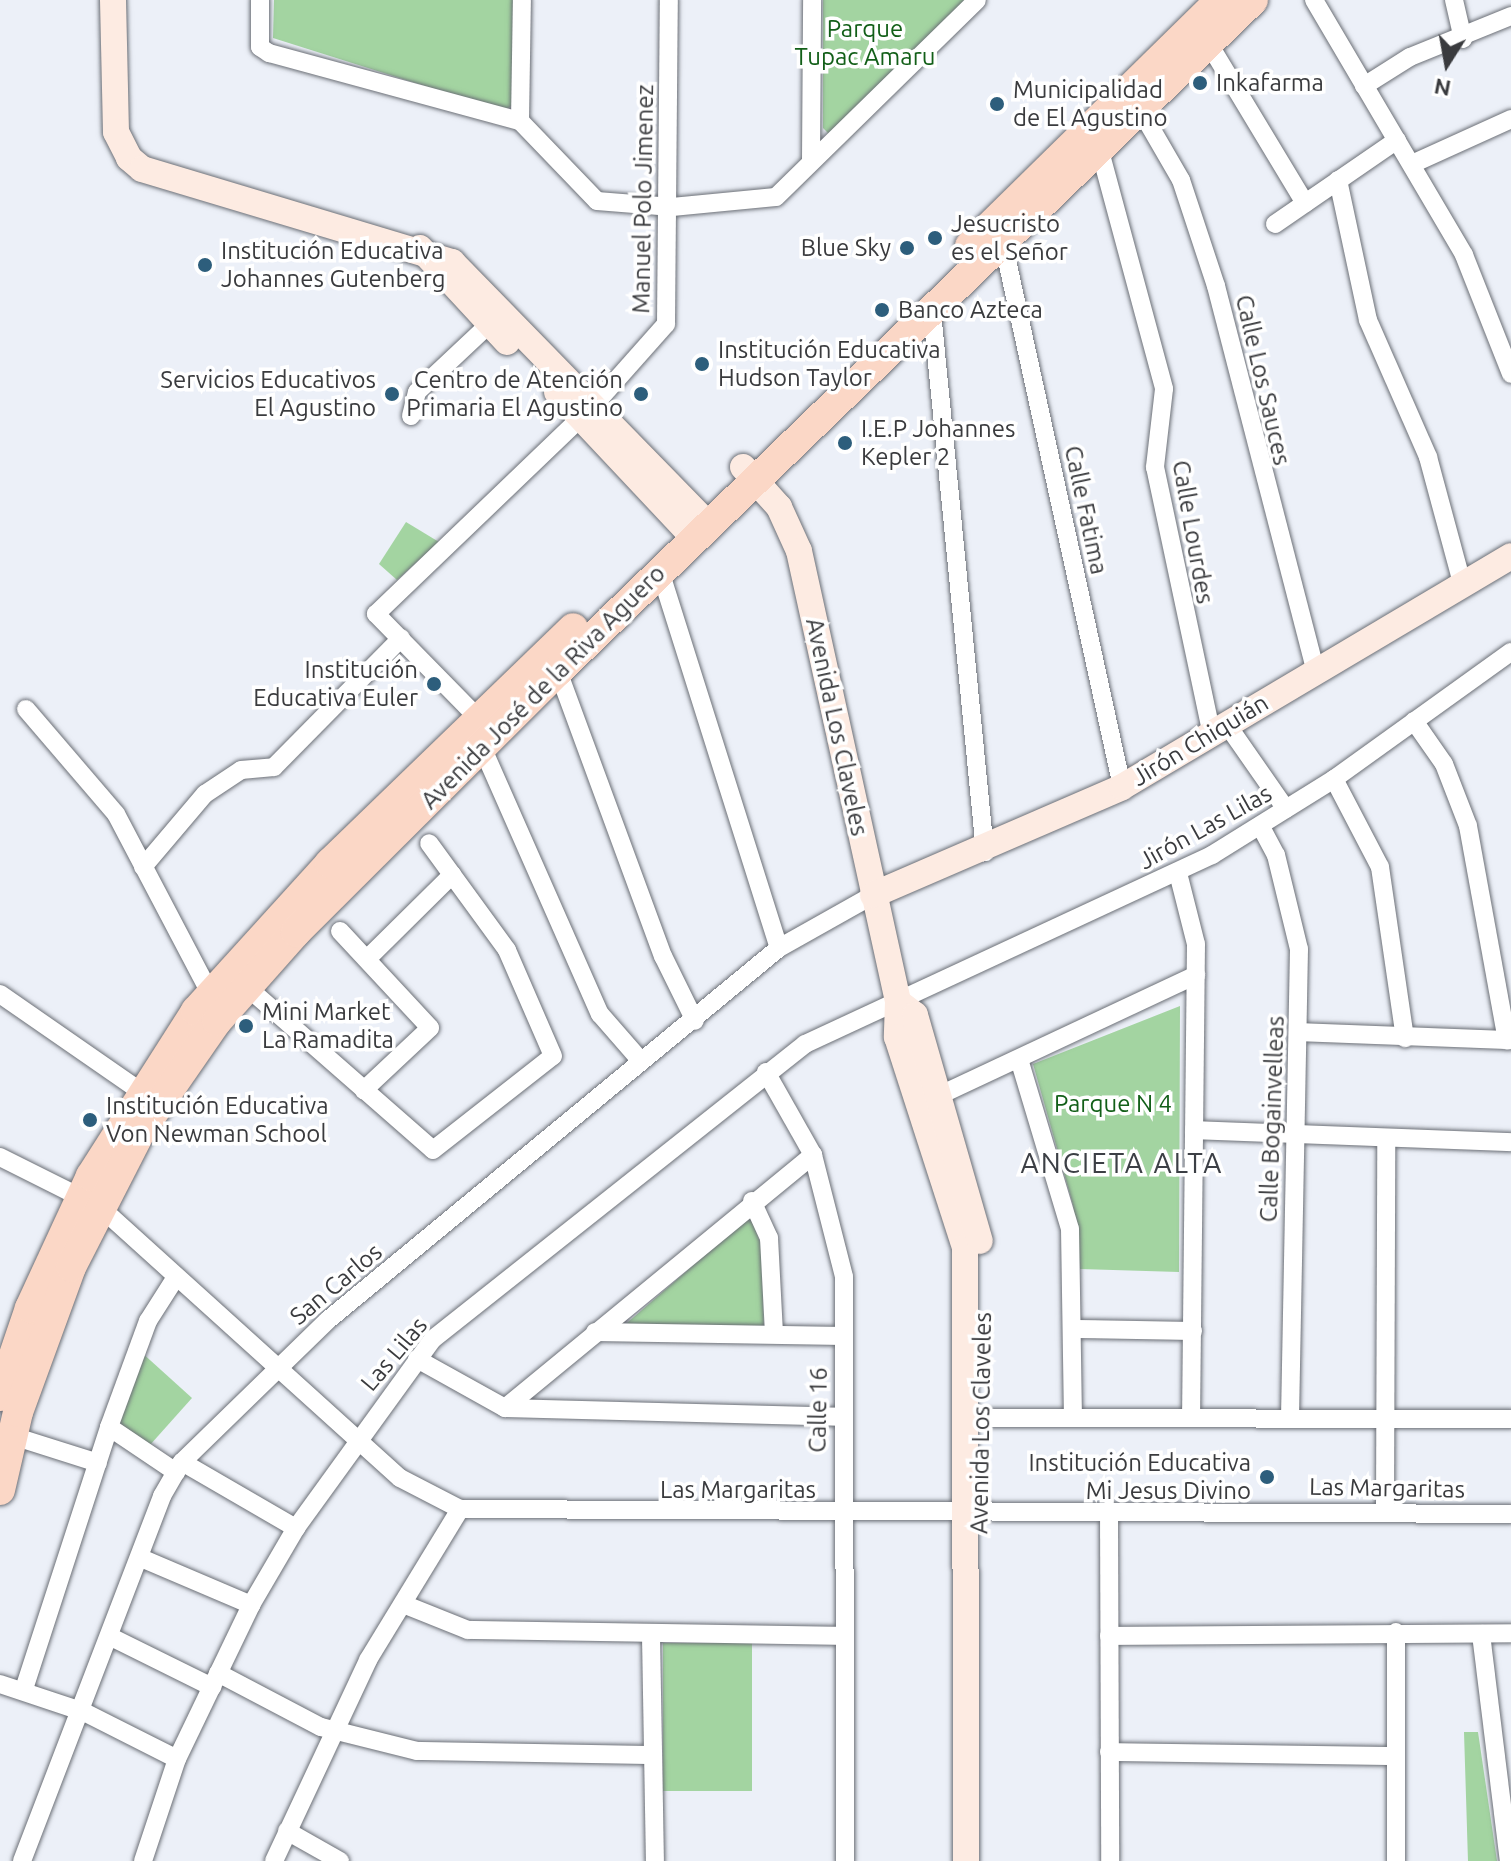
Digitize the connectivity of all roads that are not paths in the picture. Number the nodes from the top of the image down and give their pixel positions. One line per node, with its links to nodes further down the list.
1 (113, 0): 28 (street)
2 (260, 0): 17 (street)
3 (522, 0): 17 (street)
4 (669, 0): 24 (street, Manuel Polo Jimenez)
5 (812, 0): 20 (street)
6 (977, 0): 20 (street)
7 (1220, 0): 32 (main road, Avenida José de la Riva Aguero)
8 (1253, 0): 13 (main road, Avenida José de la Riva Aguero)
9 (1314, 0): 14 (street)
10 (1454, 0): 12 (street)
11 (1511, 16): 12 (street)
12 (1463, 39): 14 (street)
13 (1209, 44): 15 (main road, Avenida José de la Riva Aguero); 23 (street)
14 (1364, 86): 18 (street)
15 (1141, 111): 19 (main road, Avenida José de la Riva Aguero); 40 (street, Calle Los Sauces)
16 (1511, 119): 21 (street)
17 (520, 121): 24 (street)
18 (1397, 140): 21 (street); 22 (street)
19 (1100, 151): 26 (main road, Avenida José de la Riva Aguero); 44 (street, Calle Lourdes)
20 (811, 159): 24 (street)
21 (1412, 164): 29 (street)
22 (1338, 180): 23 (street); 36 (street)
23 (1305, 203): 25 (street)
24 (672, 207): 30 (street, Manuel Polo Jimenez)
25 (1275, 224)
26 (1003, 242): 27 (main road, Avenida José de la Riva Aguero); 47 (street, Calle Fatima)
27 (932, 312): 32 (main road, Avenida José de la Riva Aguero); 51 (street)
28 (492, 322): 30 (street); 31 (street)
29 (1511, 374)
30 (588, 410): 33 (street); 38 (street, Manuel Polo Jimenez)
31 (411, 416)
32 (750, 474): 33 (main road, Avenida José de la Riva Aguero); 55 (street, Avenida Los Claveles)
33 (695, 525): 35 (main road, Avenida José de la Riva Aguero); 37 (main road, Avenida José de la Riva Aguero)
34 (1511, 556): 36 (street, Jirón Chiquián)
35 (660, 571): 37 (main road, Avenida José de la Riva Aguero); 57 (street)
36 (1462, 583): 40 (street, Jirón Chiquián)
37 (608, 608): 41 (main road, Avenida José de la Riva Aguero); 45 (main road, Avenida José de la Riva Aguero)
38 (401, 638): 45 (street); 52 (street)
39 (1511, 652): 43 (street, Jirón Las Lilas)
40 (1315, 670): 44 (street, Jirón Chiquián)
41 (558, 671): 45 (main road, Avenida José de la Riva Aguero); 64 (street)
42 (26, 709): 52 (street)
43 (1414, 721): 46 (street, Jirón Las Lilas); 67 (street)
44 (1220, 731): 47 (street, Jirón Chiquián); 48 (street, Calle Lourdes)
45 (480, 732): 60 (main road, Avenida José de la Riva Aguero); 61 (main road, Avenida José de la Riva Aguero); 69 (street)
46 (1334, 779): 48 (street, Jirón Las Lilas); 66 (street)
47 (1122, 787): 51 (street, Jirón Chiquián)
48 (1286, 809): 49 (street, Jirón Las Lilas)
49 (1261, 827): 53 (street, Jirón Las Lilas); 65 (street, Calle Bogainvelleas)
50 (429, 843): 54 (street)
51 (985, 852): 55 (street, Jirón Chiquián)
52 (143, 867): 61 (street)
53 (1178, 873): 59 (street); 63 (street, Jirón Las Lilas)
54 (452, 875): 58 (street); 71 (street)
55 (873, 895): 57 (street, San Carlos); 63 (street, Avenida Los Claveles)
56 (340, 931): 58 (street)
57 (779, 948): 64 (street, San Carlos)
58 (367, 959): 71 (street)
59 (1196, 975): 68 (street); 74 (street)
60 (247, 987): 71 (street); 81 (main road, Avenida José de la Riva Aguero)
61 (210, 993): 72 (main road, Avenida José de la Riva Aguero)
62 (0, 994): 72 (street)
63 (898, 1002): 70 (street, Las Lilas); 73 (street, Avenida Los Claveles); 94 (street, Avenida Los Claveles)
64 (695, 1021): 69 (street, San Carlos)
65 (1299, 1032): 66 (street); 75 (street, Calle Bogainvelleas)
66 (1405, 1038): 67 (street)
67 (1509, 1040)
68 (1019, 1059): 73 (street); 83 (street)
69 (641, 1061): 89 (street, San Carlos)
70 (766, 1072): 78 (street, Calle 16); 88 (street, Las Lilas)
71 (364, 1090)
72 (140, 1091): 81 (main road, Avenida José de la Riva Aguero)
73 (940, 1095): 94 (street, Avenida Los Claveles)
74 (1194, 1130): 75 (street); 84 (street)
75 (1295, 1134): 76 (street); 96 (street, Calle Bogainvelleas)
76 (1386, 1139): 77 (street); 98 (street)
77 (1511, 1142)
78 (813, 1155): 80 (street); 87 (street, Calle 16)
79 (0, 1157): 81 (street, Las Margaritas)
80 (752, 1201): 85 (street); 86 (street)
81 (90, 1202): 82 (street, Las Margaritas); 90 (main road, Avenida José de la Riva Aguero); 100 (main road, Avenida José de la Riva Aguero)
82 (176, 1277): 89 (street, Las Margaritas); 99 (street)
83 (1076, 1329): 84 (street); 95 (street)
84 (1193, 1331): 92 (street)
85 (595, 1332): 86 (street); 91 (street)
86 (774, 1332): 87 (street)
87 (844, 1336): 93 (street, Calle 16)
88 (417, 1359): 91 (street); 101 (street, Las Lilas)
89 (277, 1367): 101 (street, Las Margaritas); 103 (street, San Carlos)
90 (0, 1396)
91 (505, 1408): 93 (street)
92 (1191, 1416): 95 (street); 96 (street)
93 (840, 1417): 109 (street, Calle 16)
94 (973, 1418): 95 (street); 108 (street, Avenida Los Claveles)
95 (1073, 1418)
96 (1290, 1419): 98 (street)
97 (1511, 1419): 98 (street)
98 (1385, 1420): 107 (street)
99 (109, 1427): 102 (street); 103 (street)
100 (6, 1435): 102 (street); 104 (main road, Avenida José de la Riva Aguero)
101 (356, 1440): 105 (street, Las Margaritas); 111 (street, Las Lilas)
102 (98, 1463): 124 (street)
103 (179, 1467): 111 (street); 112 (street, San Carlos)
104 (0, 1490)
105 (460, 1509): 109 (street, Las Margaritas); 113 (street)
106 (1109, 1510): 107 (street, Las Margaritas); 108 (street, Las Margaritas); 120 (street)
107 (1385, 1510): 110 (street, Las Margaritas)
108 (972, 1512): 109 (street, Las Margaritas); 138 (street, Avenida Los Claveles); 139 (street, Avenida Los Claveles)
109 (841, 1514): 119 (street, Calle 16)
110 (1511, 1514)
111 (296, 1528): 114 (street, Las Lilas)
112 (141, 1558): 114 (street); 121 (street, San Carlos)
113 (403, 1604): 118 (street); 126 (street)
114 (251, 1605): 122 (street, Las Lilas)
115 (1396, 1632): 117 (street); 120 (street); 129 (street)
116 (1511, 1633): 117 (street)
117 (1481, 1634): 142 (street)
118 (651, 1636): 119 (street); 128 (street)
119 (841, 1636): 137 (street, Calle 16)
120 (1109, 1636): 127 (street)
121 (111, 1637): 122 (street); 125 (street, San Carlos)
122 (215, 1680): 126 (street); 130 (street, Las Lilas)
123 (0, 1684): 124 (street)
124 (24, 1689): 125 (street)
125 (84, 1712): 130 (street); 132 (street, San Carlos)
126 (339, 1730): 128 (street); 131 (street)
127 (1109, 1752): 129 (street); 140 (street)
128 (653, 1755): 136 (street)
129 (1396, 1756): 141 (street)
130 (177, 1759): 133 (street, Las Lilas)
131 (287, 1831): 134 (street); 135 (street)
132 (22, 1861)
133 (143, 1861)
134 (274, 1861)
135 (340, 1861)
136 (655, 1861)
137 (845, 1861)
138 (966, 1861)
139 (981, 1861)
140 (1110, 1861)
141 (1396, 1861)
142 (1509, 1861)

